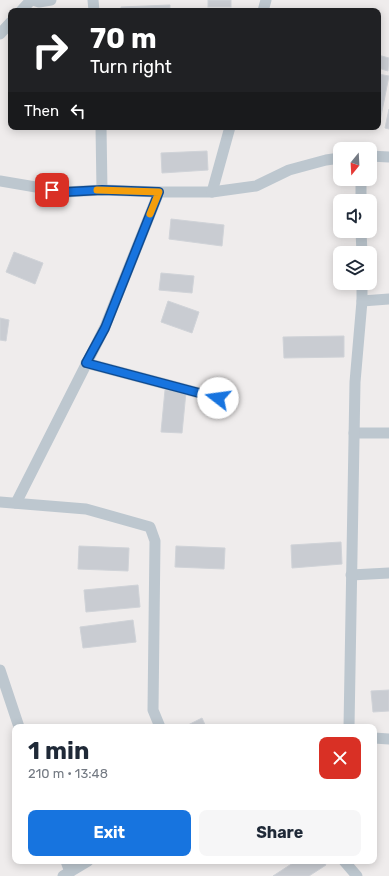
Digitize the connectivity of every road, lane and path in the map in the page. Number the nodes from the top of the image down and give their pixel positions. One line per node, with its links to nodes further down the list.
1 (32, 0): 2 (street); 3 (street)
2 (51, 0)
3 (24, 8)
4 (8, 25): 5 (street)
5 (0, 34)
6 (101, 130): 12 (street)
7 (229, 130): 14 (street)
8 (377, 156): 9 (street)
9 (389, 157)
10 (333, 159): 14 (street)
11 (0, 180): 12 (street)
12 (102, 190): 13 (street)
13 (159, 192): 14 (street); 18 (street)
14 (212, 192)
15 (362, 290): 17 (street)
16 (389, 299): 17 (street)
17 (362, 300): 20 (street)
18 (86, 363): 19 (street); 23 (street)
19 (218, 398)
20 (354, 433): 21 (street); 25 (street)
21 (389, 433)
22 (0, 502): 23 (street)
23 (16, 503): 28 (street)
24 (389, 573): 25 (street)
25 (351, 575): 29 (street)
26 (0, 670): 27 (street)
27 (18, 724)
28 (159, 724)
29 (349, 724)
30 (377, 738): 31 (street)
31 (389, 739)
32 (83, 864): 34 (street)
33 (347, 864): 35 (street)
34 (66, 874)
35 (357, 876)

